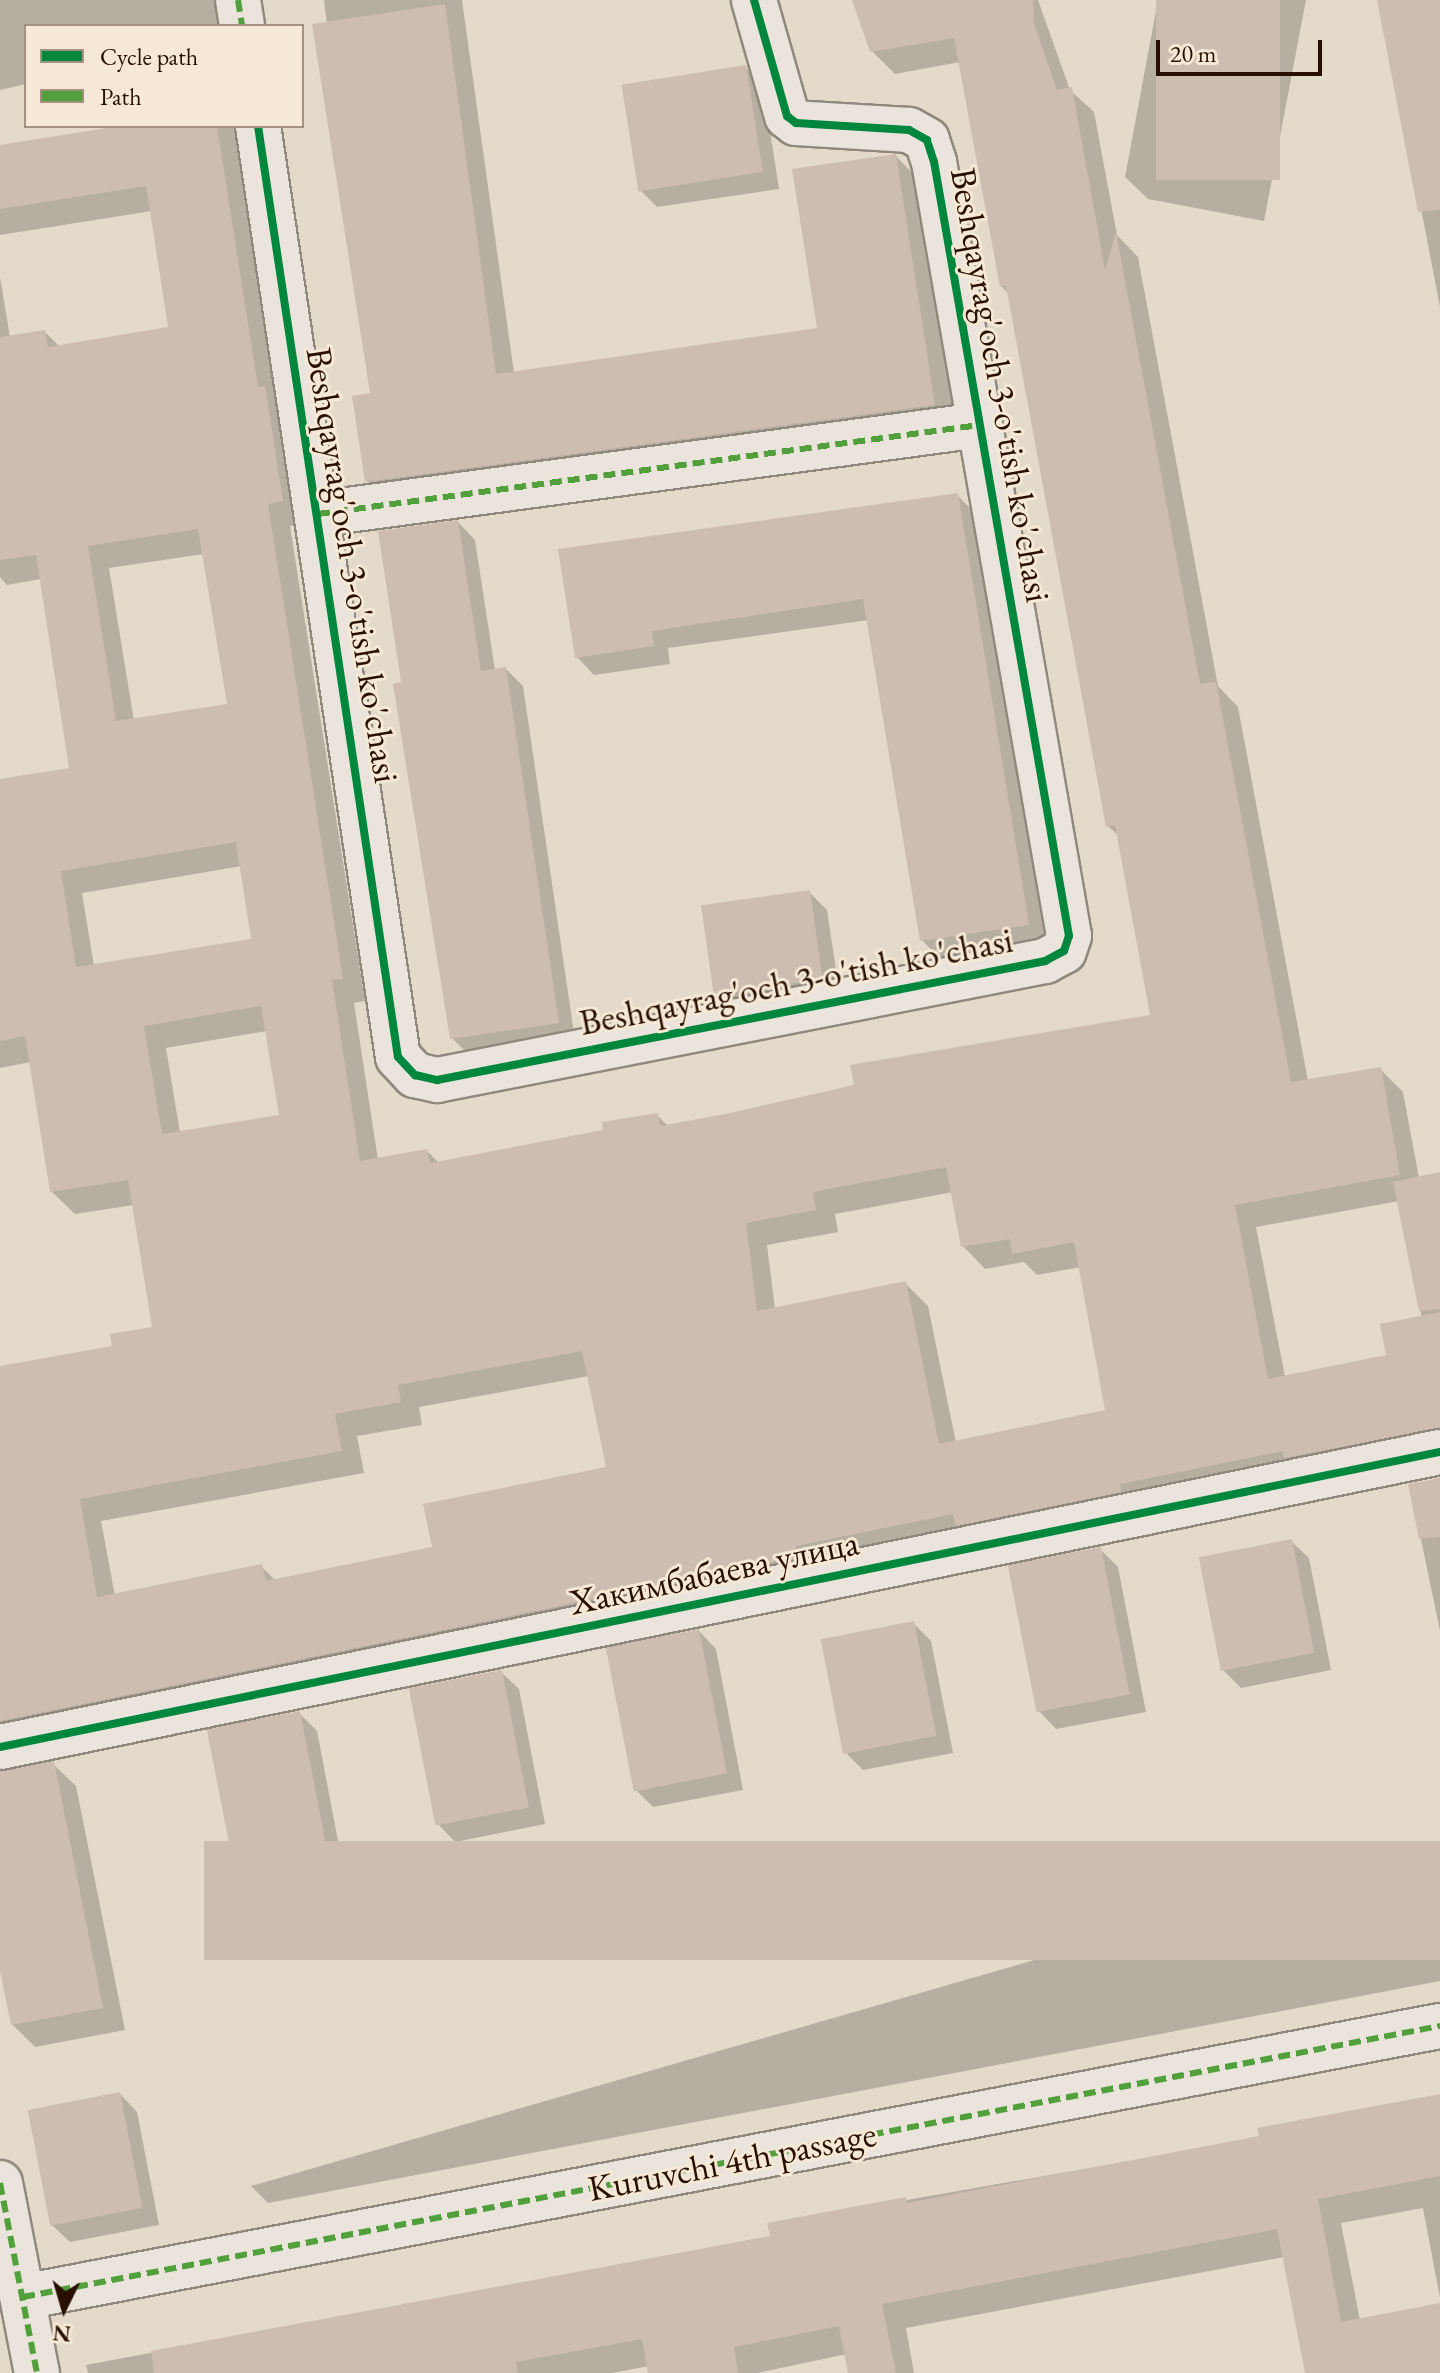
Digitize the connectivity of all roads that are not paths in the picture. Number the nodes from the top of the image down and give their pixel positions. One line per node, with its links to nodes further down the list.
1 (238, 0): 3 (street)
2 (754, 0): 5 (street, Beshqayrag'och 3-o'tish ko'chasi)
3 (242, 24)
4 (258, 128): 6 (street, Beshqayrag'och 3-o'tish ko'chasi)
5 (980, 425): 6 (street); 6 (street, Beshqayrag'och 3-o'tish ko'chasi)
6 (318, 514)
7 (1440, 1452): 8 (street, Хакимбабаева улица)
8 (0, 1747)
9 (1440, 2026): 11 (street, Kuruvchi 4th passage)
10 (0, 2183): 11 (street)
11 (23, 2297): 12 (street)
12 (37, 2373)

